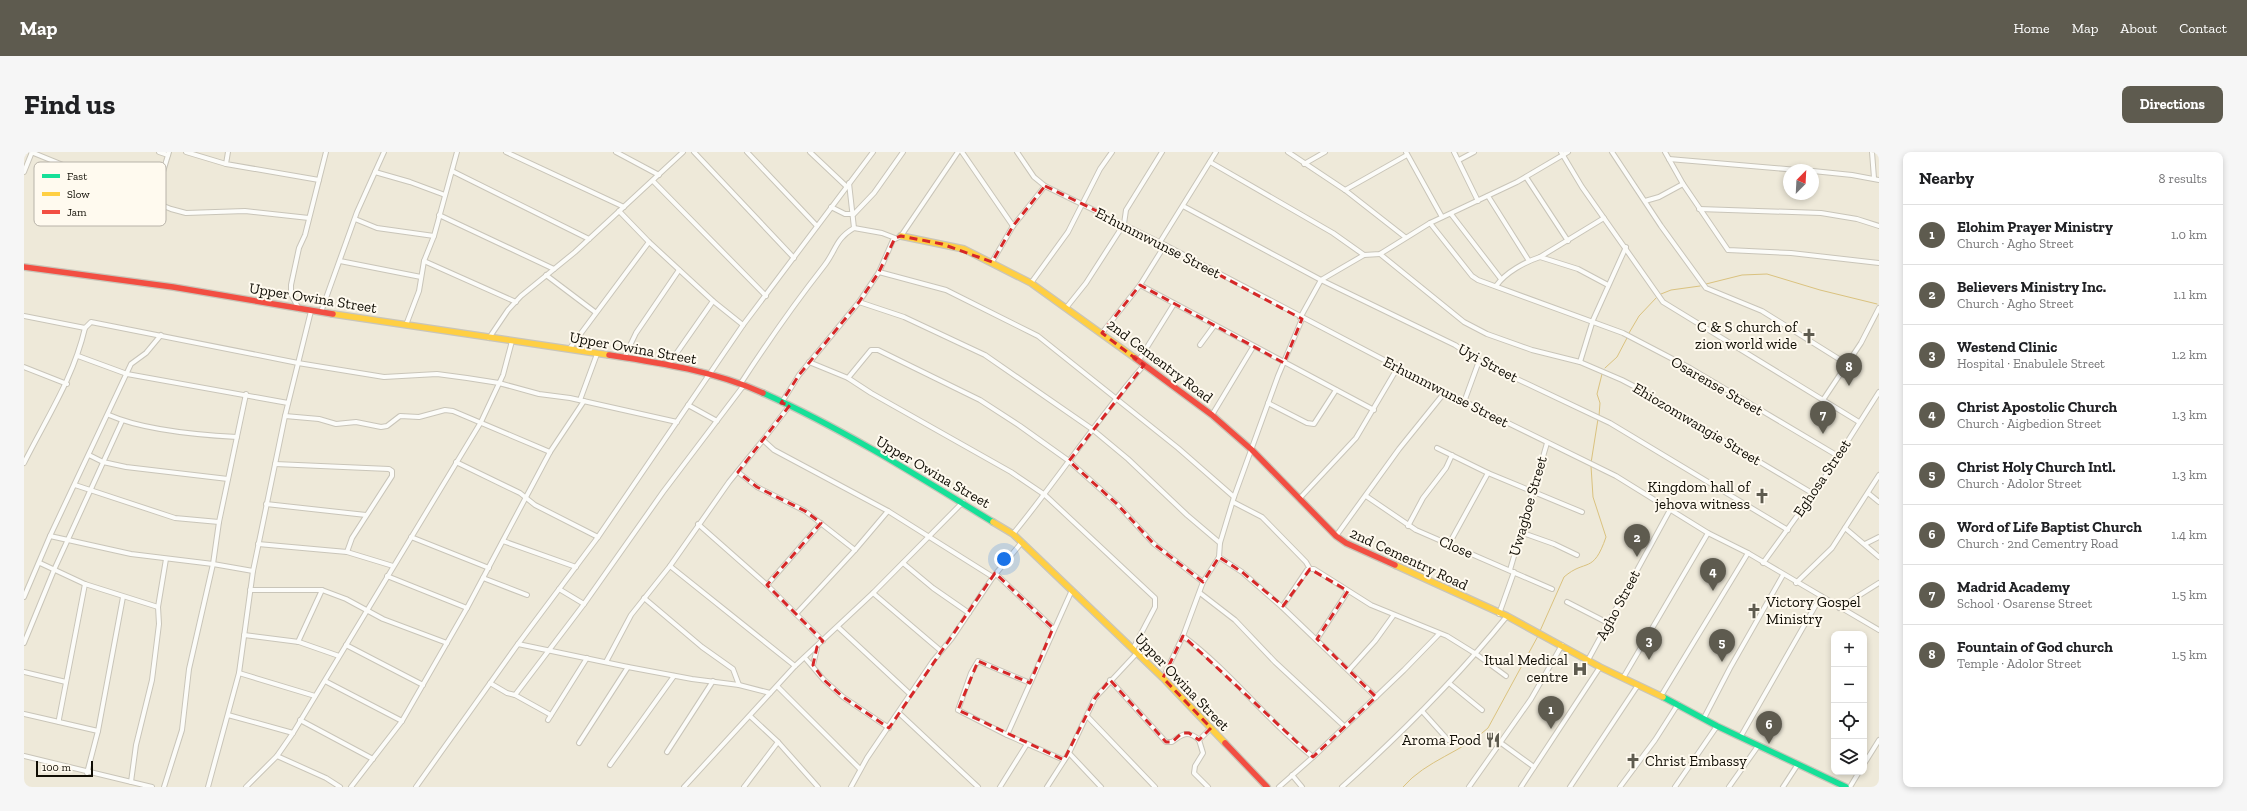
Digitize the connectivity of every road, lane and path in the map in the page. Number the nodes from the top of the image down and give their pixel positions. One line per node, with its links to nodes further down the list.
1 (31, 152): 35 (street); 42 (street)
2 (159, 152): 31 (street)
3 (186, 152): 38 (street)
4 (228, 152): 38 (street)
5 (326, 152): 48 (street)
6 (384, 152): 43 (street)
7 (457, 152): 41 (street)
8 (506, 152): 62 (street)
9 (616, 152): 45 (street)
10 (683, 152): 45 (street)
11 (694, 152): 91 (street)
12 (747, 152): 75 (street)
13 (810, 152): 52 (street)
14 (873, 152): 52 (street)
15 (903, 152): 68 (street)
16 (958, 152): 80 (street)
17 (962, 152): 76 (street)
18 (1017, 152): 53 (street, Erhunmwunse Street)
19 (1112, 152): 59 (street)
20 (1162, 152): 74 (street)
21 (1216, 152): 36 (street)
22 (1288, 152): 39 (street)
23 (1325, 152): 39 (street)
24 (1454, 152): 34 (street)
25 (1474, 152): 34 (street)
26 (1568, 152): 30 (street)
27 (1612, 152): 58 (street)
28 (1665, 152): 33 (street)
29 (1872, 152): 47 (street)
30 (1562, 153): 46 (street); 71 (street)
31 (169, 154): 37 (street)
32 (1406, 154): 54 (street); 69 (street)
33 (1669, 159): 40 (street); 51 (street)
34 (1459, 160): 57 (street)
35 (56, 162)
36 (1210, 162): 61 (street); 89 (street)
37 (166, 164)
38 (226, 164): 48 (street)
39 (1304, 164): 54 (street)
40 (1783, 169)
41 (452, 171): 55 (street); 82 (street)
42 (24, 172)
43 (375, 172): 55 (street); 72 (street)
44 (1819, 172): 47 (street)
45 (659, 175): 49 (street)
46 (1526, 177): 56 (street); 83 (street)
47 (1874, 178): 50 (street)
48 (319, 180): 70 (street)
49 (653, 180): 62 (street); 109 (street)
50 (1879, 180)
51 (1683, 184): 58 (street); 64 (street)
52 (848, 185): 63 (street); 68 (street)
53 (1045, 186): 59 (street, Erhunmwunse Street); 76 (street)
54 (1345, 190): 81 (street)
55 (445, 195): 67 (street)
56 (1488, 196): 57 (street); 93 (street)
57 (1478, 201): 66 (street)
58 (1645, 201): 144 (street)
59 (1082, 205): 74 (street, Erhunmwunse Street); 105 (street)
60 (166, 206): 70 (street)
61 (1182, 206): 85 (street); 104 (street, Uyi Street)
62 (624, 207): 65 (street)
63 (831, 207): 68 (street); 75 (street)
64 (1700, 209): 77 (street); 96 (street)
65 (619, 212): 82 (street); 84 (street)
66 (1451, 214): 69 (street); 103 (street)
67 (439, 215): 79 (street); 98 (street)
68 (852, 215): 78 (street)
69 (1442, 217): 73 (street)
70 (309, 218): 116 (street)
71 (1604, 218): 83 (street); 87 (street)
72 (355, 220): 79 (street); 94 (street)
73 (1430, 223): 81 (street); 108 (street, Osarense Street)
74 (1124, 224): 85 (street, Erhunmwunse Street); 114 (street)
75 (817, 226): 91 (street)
76 (1013, 226): 95 (street)
77 (1879, 226)
78 (854, 228): 80 (street); 153 (street)
79 (434, 236): 92 (street)
80 (898, 237): 95 (street, 2nd Cementry Road); 100 (street)
81 (1405, 237): 88 (street)
82 (589, 239): 98 (street)
83 (1568, 241): 90 (street)
84 (649, 242): 99 (street); 119 (street)
85 (1160, 242): 86 (street, Erhunmwunse Street)
86 (1165, 245): 107 (street); 121 (street, Erhunmwunse Street)
87 (1626, 247): 106 (street); 159 (street)
88 (1380, 254): 89 (street); 140 (street, Ehiozomwangie Street)
89 (1364, 255): 104 (street)
90 (1540, 257): 93 (street); 106 (street)
91 (794, 258): 109 (street)
92 (424, 261): 102 (street); 111 (street)
93 (1529, 261): 103 (street)
94 (340, 262): 102 (street); 118 (street)
95 (992, 262): 105 (street, 2nd Cementry Road)
96 (1879, 263)
97 (24, 267): 116 (street, Upper Owina Street)
98 (554, 269): 101 (street)
99 (679, 270): 110 (street); 136 (street)
100 (879, 272): 112 (street); 158 (street)
101 (546, 275): 111 (street); 119 (street)
102 (421, 277): 123 (street)
103 (1501, 279): 108 (street)
104 (1321, 280): 121 (street); 138 (street, Uyi Street)
105 (1031, 283): 114 (street, 2nd Cementry Road)
106 (1608, 284): 122 (street)
107 (1140, 285): 113 (street); 127 (street)
108 (1496, 286): 122 (street, Osarense Street)
109 (766, 296): 124 (street)
110 (713, 301): 124 (street); 143 (street)
111 (516, 302): 129 (street)
112 (859, 302): 139 (street); 176 (street)
113 (1174, 304): 125 (street); 137 (street)
114 (1066, 308): 127 (street, 2nd Cementry Road)
115 (1879, 308): 144 (street)
116 (299, 309): 117 (street, Upper Owina Street)
117 (311, 311): 118 (street, Upper Owina Street); 141 (street)
118 (321, 312): 123 (street, Upper Owina Street)
119 (595, 312): 133 (street)
120 (24, 316): 126 (street)
121 (1301, 318): 142 (street); 146 (street, Erhunmwunse Street)
122 (1593, 320): 140 (street); 185 (street, Osarense Street)
123 (406, 325): 129 (street, Upper Owina Street)
124 (743, 325): 149 (street)
125 (1214, 326): 131 (street); 132 (street)
126 (85, 328): 128 (street); 135 (street)
127 (1102, 333): 137 (street, 2nd Cementry Road)
128 (161, 335): 141 (street); 148 (street)
129 (489, 338): 130 (street, Upper Owina Street)
130 (512, 341): 133 (street, Upper Owina Street); 151 (street)
131 (1200, 344)
132 (1253, 347): 142 (street); 169 (street)
133 (570, 348): 134 (street, Upper Owina Street)
134 (597, 354): 136 (street, Upper Owina Street); 160 (street)
135 (78, 356): 148 (street); 152 (street)
136 (624, 358): 143 (street, Upper Owina Street)
137 (1139, 360): 145 (street, 2nd Cementry Road)
138 (1479, 361): 162 (street); 218 (street, Uyi Street)
139 (810, 362): 150 (street); 161 (street)
140 (1580, 362): 199 (street, Ehiozomwangie Street)
141 (298, 363): 151 (street); 163 (street)
142 (1284, 363): 154 (street); 164 (street)
143 (669, 364): 149 (street, Upper Owina Street)
144 (1847, 364): 159 (street)
145 (1144, 365): 158 (street); 169 (street, 2nd Cementry Road)
146 (1398, 366): 155 (street, Erhunmwunse Street); 167 (street)
147 (24, 367): 152 (street)
148 (127, 374): 157 (street); 168 (street)
149 (709, 374): 153 (street, Upper Owina Street); 165 (street)
150 (848, 378): 186 (street); 200 (street)
151 (499, 383): 160 (street); 173 (street)
152 (66, 384): 189 (street)
153 (742, 384): 161 (street, Upper Owina Street); 172 (street)
154 (1336, 390): 164 (street); 167 (street)
155 (1445, 392): 162 (street, Erhunmwunse Street); 201 (street)
156 (1879, 392): 175 (street, Eghosa Street)
157 (246, 394): 163 (street); 177 (street)
158 (1116, 397): 176 (street); 202 (street)
159 (1823, 400): 175 (street)
160 (582, 401): 174 (street); 182 (street)
161 (782, 402): 166 (street, Upper Owina Street)
162 (1464, 402): 179 (street, Erhunmwunse Street)
163 (288, 403): 170 (street)
164 (1268, 403): 181 (street)
165 (688, 405): 172 (street); 174 (street)
166 (790, 406): 178 (street); 205 (street, Upper Owina Street)
167 (1374, 410): 203 (street)
168 (109, 415): 171 (street); 183 (street)
169 (1212, 415): 181 (street, 2nd Cementry Road)
170 (284, 416): 173 (street); 190 (street)
171 (122, 421): 177 (street); 187 (street)
172 (717, 421): 278 (street)
173 (481, 422): 182 (street); 188 (street)
174 (677, 422): 226 (street)
175 (1859, 422): 185 (street, Eghosa Street)
176 (1092, 429): 186 (street); 231 (street)
177 (237, 437): 194 (street)
178 (763, 440): 191 (street); 210 (street)
179 (1547, 443): 196 (street, Uwagboe Street); 209 (street, Erhunmwunse Street)
180 (1437, 448): 184 (street)
181 (1252, 450): 202 (street); 203 (street, 2nd Cementry Road)
182 (550, 452): 204 (street)
183 (89, 455): 187 (street); 195 (street)
184 (1452, 455): 192 (street); 216 (street)
185 (1838, 456): 199 (street, Eghosa Street)
186 (1069, 461): 200 (street); 258 (street)
187 (103, 462): 194 (street); 197 (street)
188 (456, 462): 204 (street); 225 (street)
189 (24, 464)
190 (275, 464): 208 (street); 212 (street)
191 (738, 472): 214 (street); 215 (street)
192 (1488, 473): 196 (street); 233 (street)
193 (1879, 475): 198 (street)
194 (228, 479): 213 (street)
195 (74, 485): 197 (street); 222 (street)
196 (1532, 490): 211 (street); 219 (street, Uwagboe Street)
197 (89, 491): 213 (street); 228 (street)
198 (1868, 492): 207 (street); 217 (street)
199 (1812, 493): 218 (street, Eghosa Street)
200 (1045, 495): 221 (street); 306 (street)
201 (1366, 496): 216 (street, Close); 224 (street)
202 (1234, 497): 206 (street)
203 (1300, 498): 224 (street, 2nd Cementry Road)
204 (527, 499): 226 (street); 229 (street)
205 (964, 502): 221 (street, Upper Owina Street); 223 (street)
206 (1232, 502): 231 (street); 250 (street)
207 (1879, 502)
208 (266, 504): 212 (street); 232 (street)
209 (1671, 508): 220 (street, Erhunmwunse Street); 289 (street, Agho Street)
210 (888, 511): 223 (street); 235 (street)
211 (1582, 512)
212 (366, 515): 236 (street)
213 (219, 522): 245 (street)
214 (698, 524): 247 (street); 262 (street)
215 (821, 524): 235 (street); 262 (street)
216 (1408, 526): 233 (street, Close)
217 (1845, 528): 234 (street); 259 (street)
218 (1788, 530): 244 (street, Eghosa Street)
219 (1520, 532): 238 (street); 253 (street, Uwagboe Street)
220 (1708, 533): 237 (street, Erhunmwunse Street); 324 (street)
221 (1013, 534): 230 (street, Upper Owina Street)
222 (50, 536): 228 (street); 242 (street)
223 (931, 536): 243 (street); 254 (street)
224 (1336, 536): 286 (street, 2nd Cementry Road)
225 (411, 537): 246 (street); 249 (street)
226 (598, 537): 248 (street)
227 (1879, 537): 234 (street)
228 (68, 540): 241 (street); 251 (street)
229 (503, 541): 248 (street); 249 (street)
230 (1022, 542): 254 (street); 268 (street, Upper Owina Street)
231 (1220, 543): 240 (street)
232 (258, 544): 236 (street); 252 (street)
233 (1449, 544): 253 (street, Close)
234 (1865, 544): 239 (street)
235 (855, 550): 285 (street)
236 (347, 552): 246 (street)
237 (1748, 553): 244 (street, Erhunmwunse Street); 340 (street)
238 (1577, 555)
239 (1879, 557)
240 (1219, 558): 258 (street); 280 (street)
241 (166, 559): 245 (street); 279 (street)
242 (40, 563): 251 (street); 263 (street)
243 (903, 563): 270 (street); 284 (street)
244 (1763, 563): 255 (street, Erhunmwunse Street)
245 (213, 564): 252 (street); 390 (street)
246 (394, 566): 256 (street)
247 (670, 566): 276 (street); 315 (street)
248 (576, 567): 264 (street)
249 (488, 568): 257 (street)
250 (1310, 569): 269 (street); 280 (street)
251 (54, 570): 261 (street); 299 (street)
252 (253, 571): 266 (street)
253 (1512, 571): 265 (street, Close); 286 (street, Uwagboe Street)
254 (994, 575): 284 (street); 291 (street)
255 (1783, 575): 259 (street, Erhunmwunse Street); 351 (street)
256 (387, 576): 281 (street); 283 (street)
257 (483, 578): 272 (street); 281 (street)
258 (1203, 582): 271 (street)
259 (1796, 583): 273 (street, Erhunmwunse Street)
260 (1879, 583): 282 (street)
261 (85, 584): 275 (street); 328 (street)
262 (767, 585): 285 (street)
263 (26, 588): 274 (street)
264 (559, 589): 278 (street); 301 (street)
265 (1552, 589)
266 (250, 590): 267 (street); 294 (street)
267 (322, 590): 283 (street); 298 (street)
268 (1072, 590): 291 (street); 306 (street, Upper Owina Street)
269 (1348, 590): 287 (street); 296 (street)
270 (873, 593): 290 (street); 307 (street)
271 (1200, 593): 295 (street); 356 (street)
272 (527, 596)
273 (1821, 596): 282 (street, Erhunmwunse Street); 363 (street)
274 (24, 597)
275 (122, 597): 279 (street); 360 (street)
276 (644, 598): 313 (street); 333 (street)
277 (1567, 602): 289 (street)
278 (584, 604): 305 (street)
279 (158, 607): 387 (street)
280 (1282, 607): 296 (street)
281 (467, 608): 300 (street)
282 (1839, 608): 292 (street, Erhunmwunse Street)
283 (367, 609): 300 (street); 302 (street)
284 (969, 613): 307 (street)
285 (796, 614): 297 (street)
286 (1499, 614): 288 (street, 2nd Cementry Road)
287 (1393, 616): 293 (street); 318 (street)
288 (1507, 616): 303 (street, 2nd Cementry Road); 308 (street)
289 (1608, 622): 312 (street, Agho Street)
290 (838, 627): 297 (street); 338 (street)
291 (1053, 628): 330 (street)
292 (1879, 630)
293 (1439, 634): 308 (street); 341 (street)
294 (244, 635): 298 (street); 320 (street)
295 (1183, 636): 323 (street); 376 (street)
296 (1317, 639): 318 (street)
297 (823, 641): 304 (street)
298 (298, 642): 309 (street)
299 (24, 643)
300 (447, 644): 332 (street)
301 (518, 644): 305 (street); 329 (street)
302 (346, 645): 309 (street); 332 (street)
303 (1562, 645): 312 (street, 2nd Cementry Road); 369 (street)
304 (817, 647): 311 (street); 314 (street)
305 (548, 650): 310 (street); 337 (street)
306 (1135, 651): 323 (street, Upper Owina Street); 325 (street)
307 (941, 652): 338 (street)
308 (1476, 654): 322 (street); 331 (street)
309 (339, 656): 326 (street)
310 (588, 658): 313 (street); 348 (street)
311 (806, 658): 314 (street); 315 (street)
312 (1588, 660): 316 (street, 2nd Cementry Road)
313 (606, 662): 317 (street)
314 (813, 665): 358 (street)
315 (795, 666): 335 (street)
316 (1600, 667): 324 (street, 2nd Cementry Road); 382 (street)
317 (628, 668): 321 (street); 368 (street)
318 (1349, 670): 341 (street)
319 (24, 672): 328 (street)
320 (239, 673): 339 (street); 347 (street)
321 (674, 676): 327 (street); 381 (street)
322 (1506, 676)
323 (1163, 678): 359 (street, Upper Owina Street)
324 (1623, 678): 334 (street, 2nd Cementry Road)
325 (1110, 680): 350 (street); 364 (street)
326 (325, 681): 339 (street); 354 (street)
327 (713, 681): 333 (street); 372 (street)
328 (66, 682): 355 (street)
329 (490, 683): 337 (street); 395 (street)
330 (1030, 683): 362 (street); 362 (street)
331 (1449, 683): 343 (street); 344 (street)
332 (424, 685): 354 (street)
333 (739, 685): 336 (street)
334 (1638, 685): 340 (street, 2nd Cementry Road); 412 (street)
335 (778, 687): 336 (street); 383 (street)
336 (770, 693): 349 (street)
337 (515, 694): 348 (street)
338 (910, 694): 346 (street)
339 (315, 696): 352 (street)
340 (1661, 696): 342 (street, 2nd Cementry Road)
341 (1376, 697): 356 (street)
342 (1678, 704): 351 (street, 2nd Cementry Road); 413 (street)
343 (1482, 710)
344 (1422, 711): 365 (street); 409 (street)
345 (24, 714): 355 (street)
346 (899, 714): 358 (street); 400 (street)
347 (228, 715): 361 (street); 391 (street)
348 (551, 715): 353 (street)
349 (750, 716): 367 (street); 396 (street)
350 (1087, 716): 373 (street); 404 (street)
351 (1704, 718): 357 (street, 2nd Cementry Road)
352 (300, 720): 361 (street); 377 (street)
353 (548, 720)
354 (402, 721): 377 (street)
355 (59, 722): 360 (street)
356 (1344, 726): 376 (street)
357 (1717, 726): 363 (street, 2nd Cementry Road); 414 (street)
358 (889, 728): 383 (street)
359 (1210, 728): 364 (street); 406 (street, Upper Owina Street)
360 (98, 731): 384 (street)
361 (293, 733): 375 (street)
362 (1007, 735): 370 (street)
363 (1741, 736): 371 (street, 2nd Cementry Road)
364 (1199, 740): 405 (street)
365 (1448, 740)
366 (1879, 740): 378 (street)
367 (778, 742): 397 (street); 398 (street)
368 (579, 743)
369 (1501, 743): 382 (street); 410 (street)
370 (1027, 744): 379 (street); 401 (street)
371 (1758, 746): 380 (street, 2nd Cementry Road); 415 (street)
372 (667, 752)
373 (1069, 754): 379 (street); 403 (street)
374 (24, 756): 384 (street)
375 (277, 756): 392 (street); 393 (street)
376 (1313, 757): 386 (street)
377 (373, 759): 394 (street)
378 (1867, 759)
379 (1064, 760): 402 (street)
380 (1798, 764): 388 (street, 2nd Cementry Road); 416 (street)
381 (610, 765)
382 (1534, 767): 411 (street)
383 (860, 770): 399 (street)
384 (87, 773): 387 (street)
385 (1857, 775): 418 (street)
386 (1292, 776): 407 (street); 408 (street)
387 (131, 782): 389 (street)
388 (1835, 785): 417 (street, 2nd Cementry Road)
389 (152, 787)
390 (164, 787)
391 (208, 787)
392 (246, 787)
393 (340, 787)
394 (351, 787)
395 (416, 787)
396 (684, 787)
397 (744, 787)
398 (818, 787)
399 (851, 787)
400 (978, 787)
401 (1000, 787)
402 (1048, 787)
403 (1101, 787)
404 (1154, 787)
405 (1208, 787)
406 (1266, 787)
407 (1279, 787)
408 (1302, 787)
409 (1342, 787)
410 (1469, 787)
411 (1521, 787)
412 (1570, 787)
413 (1620, 787)
414 (1675, 787)
415 (1729, 787)
416 (1782, 787)
417 (1846, 787)
418 (1850, 787)

